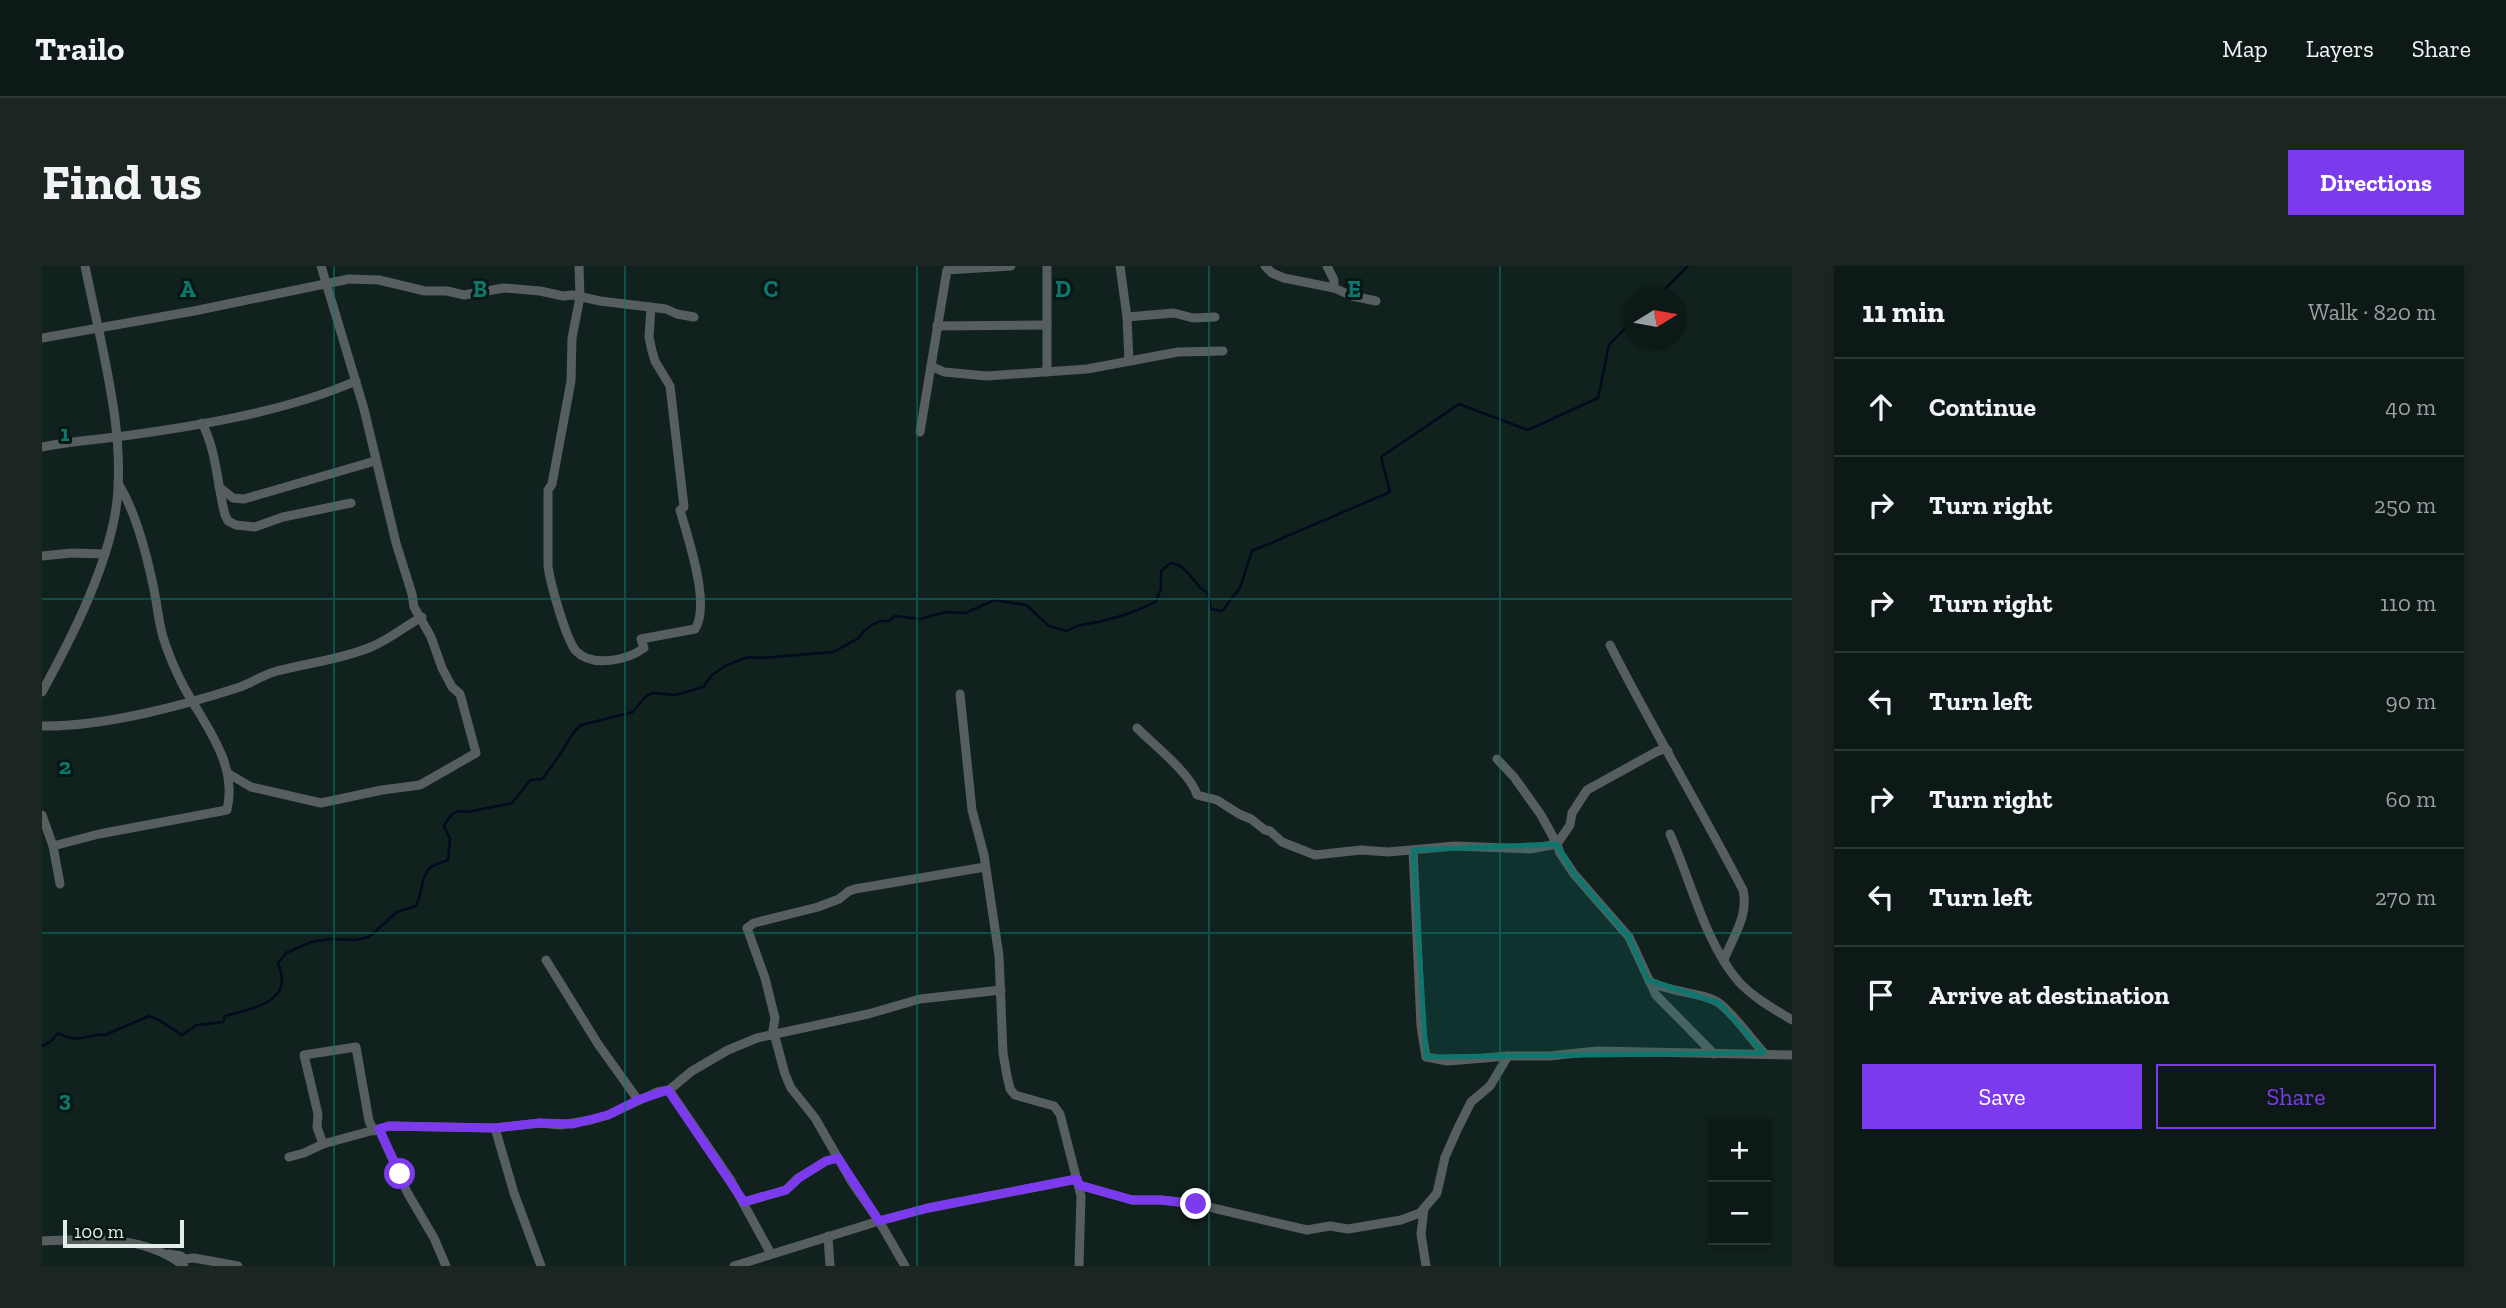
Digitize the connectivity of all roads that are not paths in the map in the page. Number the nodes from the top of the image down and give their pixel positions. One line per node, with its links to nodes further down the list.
1 (85, 266): 19 (street)
2 (321, 266): 9 (street)
3 (579, 266): 11 (street)
4 (1011, 266): 18 (street)
5 (1048, 266): 17 (street)
6 (1121, 266): 15 (street)
7 (1265, 266): 10 (street)
8 (1327, 266): 10 (street)
9 (326, 283): 11 (street); 19 (street); 25 (street)
10 (1334, 288): 12 (street)
11 (580, 298): 13 (street); 13 (street)
12 (1376, 301)
13 (651, 307): 14 (street)
14 (694, 317)
15 (1127, 317): 16 (street); 22 (street)
16 (1215, 317)
17 (1047, 325): 18 (street); 24 (street)
18 (937, 326): 23 (street)
19 (97, 329): 20 (street); 28 (street)
20 (42, 338)
21 (1223, 351): 22 (street)
22 (1129, 361): 24 (street)
23 (931, 366): 24 (street); 27 (street)
24 (1047, 372)
25 (356, 382): 26 (street); 30 (street)
26 (202, 423): 28 (street); 32 (street)
27 (920, 432)
28 (116, 437): 29 (street); 31 (street)
29 (42, 447)
30 (375, 461): 32 (street); 36 (street)
31 (118, 483): 34 (street); 40 (street)
32 (219, 487): 33 (street)
33 (351, 503)
34 (106, 554): 35 (street); 38 (street)
35 (42, 556)
36 (422, 617): 40 (street); 45 (street)
37 (1610, 645): 43 (street)
38 (42, 692)
39 (960, 694): 51 (street)
40 (192, 700): 41 (street); 45 (street)
41 (42, 726)
42 (1137, 728): 50 (street)
43 (1668, 751): 48 (street); 54 (street)
44 (1497, 759): 48 (street)
45 (229, 774): 49 (street)
46 (42, 815): 49 (street)
47 (1670, 834): 54 (street)
48 (1557, 844): 50 (street); 55 (street)
49 (53, 846): 52 (street)
50 (1413, 850): 62 (street)
51 (985, 867): 56 (street); 58 (street)
52 (60, 884)
53 (546, 960): 64 (street)
54 (1724, 960): 57 (street)
55 (1648, 981): 59 (street); 60 (street)
56 (1001, 990): 58 (street); 70 (street)
57 (1792, 1020)
58 (775, 1033): 63 (street); 69 (street)
59 (1764, 1053): 60 (street); 61 (street)
60 (1714, 1054): 62 (street)
61 (1792, 1055)
62 (1508, 1056): 72 (street)
63 (668, 1090): 64 (street); 71 (street)
64 (638, 1100): 65 (street)
65 (495, 1128): 66 (street); 82 (street)
66 (376, 1130): 67 (street); 67 (street); 81 (street)
67 (323, 1144): 68 (street)
68 (289, 1157)
69 (838, 1158): 71 (street); 73 (street)
70 (1078, 1182): 72 (street); 73 (street); 85 (street)
71 (744, 1202): 77 (street)
72 (1424, 1209): 86 (street)
73 (879, 1221): 74 (street); 84 (street)
74 (828, 1236): 77 (street); 83 (street)
75 (42, 1241): 76 (street)
76 (167, 1253): 79 (street); 80 (street)
77 (771, 1254): 78 (street)
78 (738, 1265)
79 (184, 1266)
80 (238, 1266)
81 (446, 1266)
82 (541, 1266)
83 (830, 1266)
84 (905, 1266)
85 (1079, 1266)
86 (1426, 1266)

